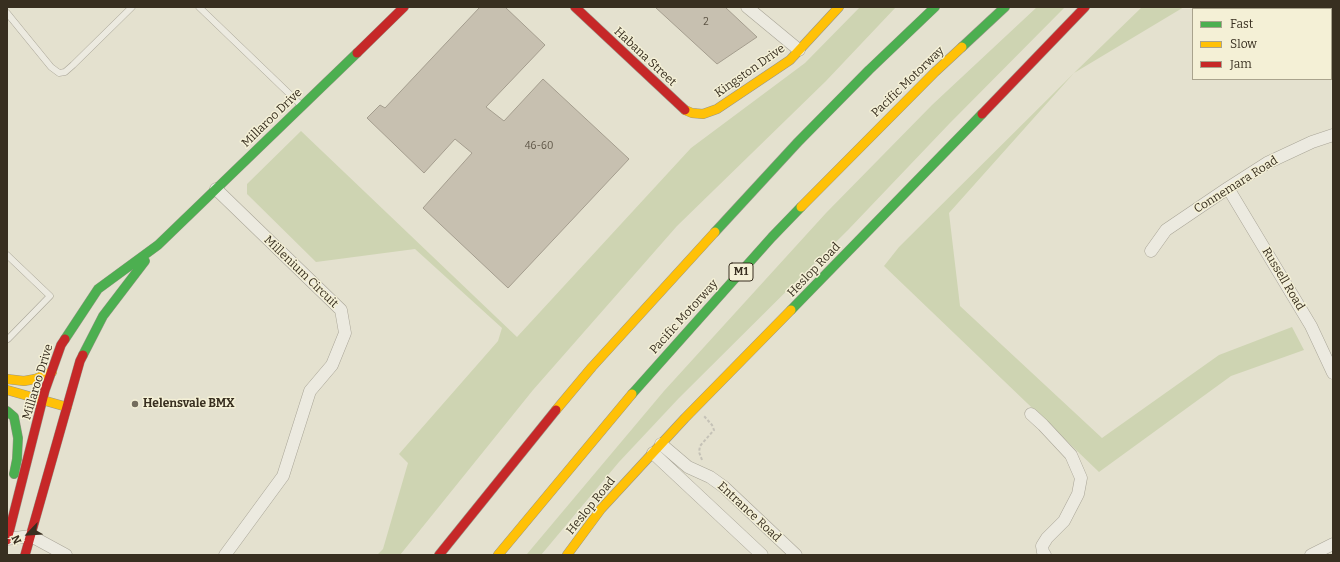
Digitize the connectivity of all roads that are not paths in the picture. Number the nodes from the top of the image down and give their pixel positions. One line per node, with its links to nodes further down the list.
1 (132, 7): 10 (lane)
2 (199, 7): 12 (lane)
3 (404, 7): 12 (main road, Millaroo Drive)
4 (575, 7): 13 (main road, Habana Street)
5 (747, 7): 11 (street)
6 (839, 7): 11 (main road, Kingston Drive)
7 (935, 7): 42 (main road)
8 (1005, 7): 43 (main road, Pacific Motorway / M1)
9 (1085, 7): 33 (main road, Heslop Road)
10 (7, 13)
11 (799, 50): 13 (main road, Kingston Drive)
12 (302, 106): 16 (main road, Millaroo Drive)
13 (703, 114)
14 (1333, 135): 15 (street, Connemara Road)
15 (1228, 188): 18 (street, Connemara Road); 22 (street, Russell Road)
16 (216, 189): 17 (main road, Millaroo Drive); 41 (street, Millenium Circuit)
17 (158, 245): 21 (main road, Millaroo Drive); 26 (main road, Millaroo Drive)
18 (1151, 251)
19 (7, 255): 20 (lane)
20 (7, 338)
21 (52, 372): 23 (main road); 25 (main road, Millaroo Drive)
22 (1333, 373)
23 (7, 379)
24 (7, 390): 25 (main road)
25 (43, 399): 26 (main road); 31 (main road, Millaroo Drive)
26 (67, 406): 32 (main road, Millaroo Drive)
27 (7, 407): 29 (main road)
28 (7, 411): 34 (main road)
29 (20, 411)
30 (1031, 414): 47 (street)
31 (41, 418): 32 (main road); 35 (main road, Millaroo Drive)
32 (62, 425): 36 (main road, Millaroo Drive)
33 (657, 448): 44 (main road, Heslop Road); 45 (street, Entrance Road); 46 (street, Entrance Road)
34 (11, 484)
35 (9, 523): 37 (main road, Millaroo Drive)
36 (31, 536): 37 (street); 39 (main road, Millaroo Drive); 40 (street)
37 (7, 539)
38 (1333, 544): 48 (street)
39 (26, 555)
40 (66, 555)
41 (225, 555)
42 (439, 555)
43 (498, 555)
44 (567, 555)
45 (762, 555)
46 (796, 555)
47 (1045, 555)
48 (1311, 555)

